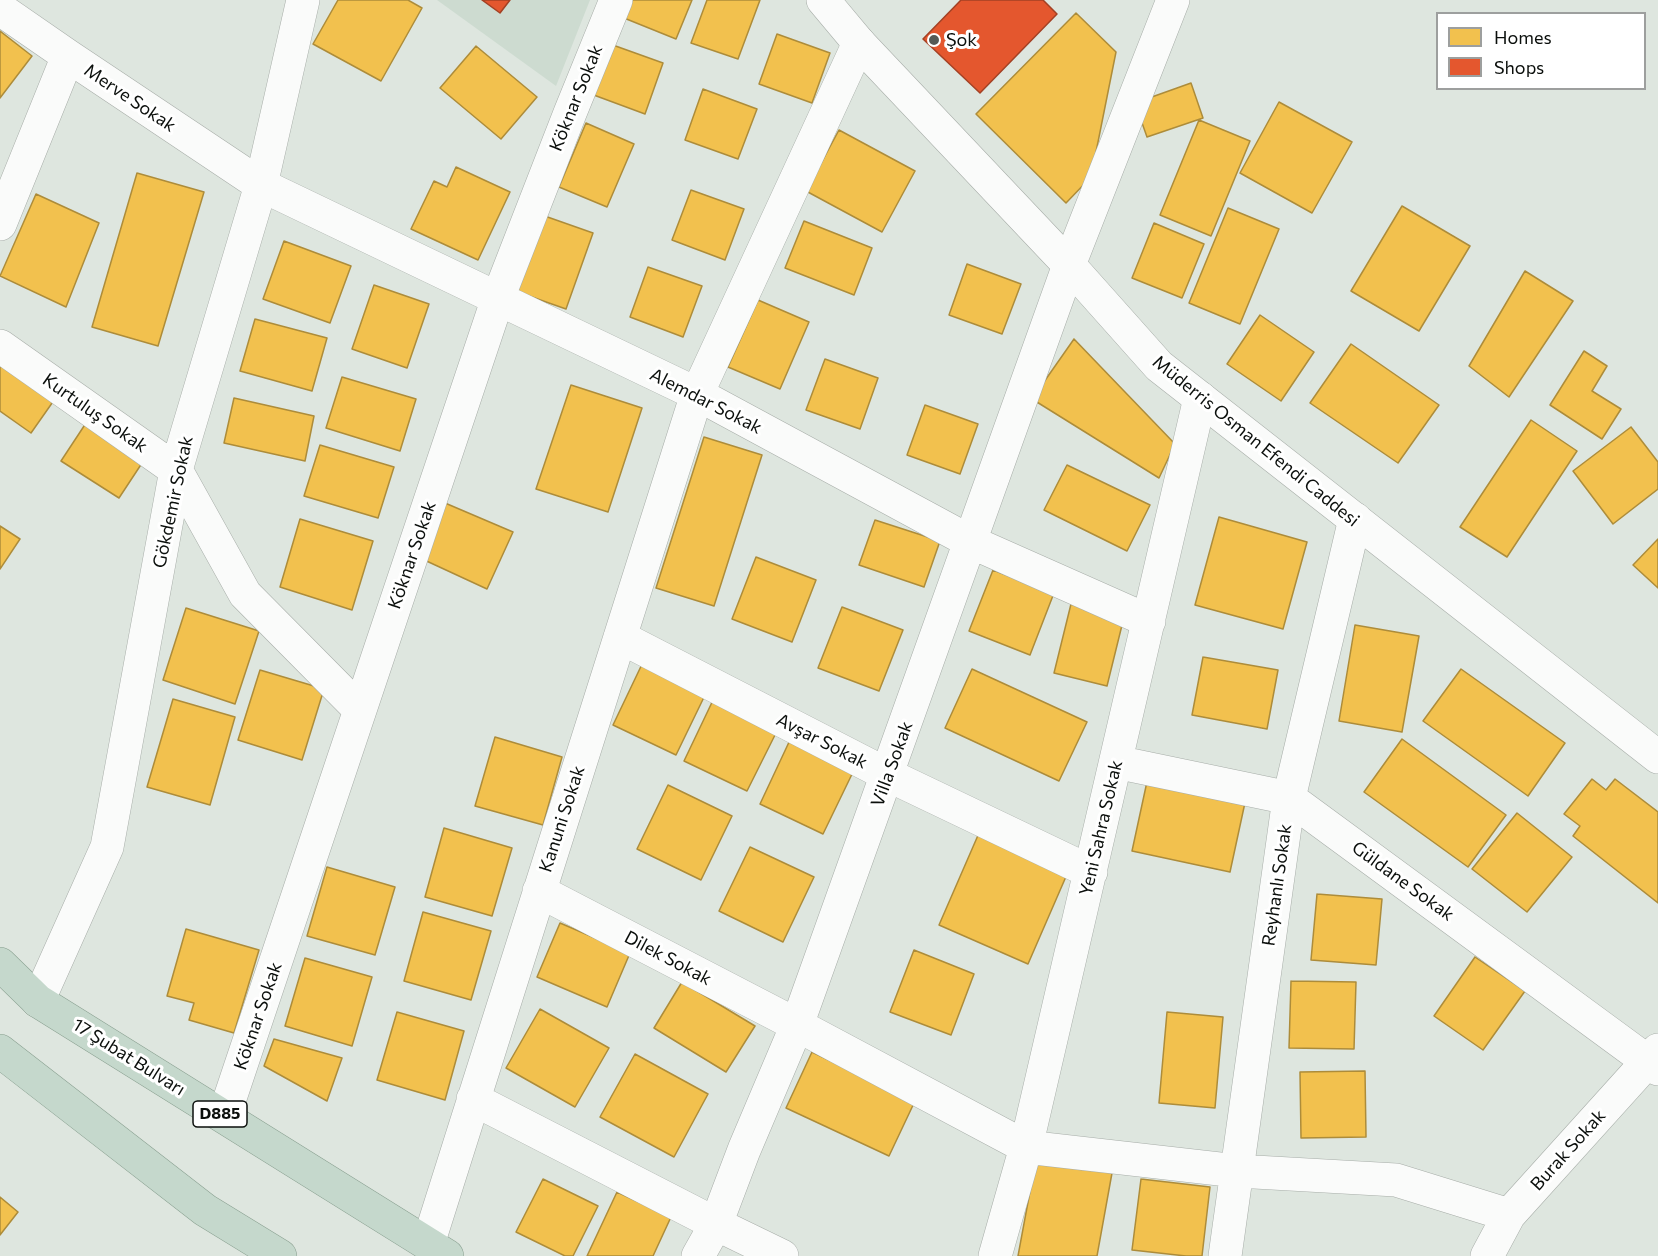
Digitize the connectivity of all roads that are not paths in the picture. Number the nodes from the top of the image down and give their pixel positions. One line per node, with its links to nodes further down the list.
1 (303, 0): 8 (street, Gökdemir Sokak)
2 (616, 0): 11 (street, Köknar Sokak)
3 (823, 0): 6 (street, Müderris Osman Efendi Caddesi)
4 (1173, 0): 10 (street, Villa Sokak)
5 (0, 9): 7 (street, Merve Sokak)
6 (860, 43): 10 (street, Müderris Osman Efendi Caddesi); 13 (street, Kanuni Sokak)
7 (68, 56): 8 (street, Merve Sokak); 9 (street)
8 (261, 184): 11 (street, Alemdar Sokak); 15 (street, Gökdemir Sokak)
9 (0, 224)
10 (1069, 265): 14 (street, Müderris Osman Efendi Caddesi); 17 (street, Villa Sokak)
11 (498, 298): 13 (street, Alemdar Sokak); 20 (street, Köknar Sokak)
12 (0, 345): 15 (street, Kurtuluş Sokak)
13 (697, 394): 17 (street, Alemdar Sokak); 19 (street, Kanuni Sokak)
14 (1200, 399): 16 (street, Müderris Osman Efendi Caddesi); 18 (street, Yeni Sahra Sokak)
15 (176, 470): 20 (street, Kurtuluş Sokak); 28 (street, Gökdemir Sokak)
16 (1355, 519): 21 (street, Müderris Osman Efendi Caddesi); 24 (street, Reyhanlı Sokak)
17 (971, 542): 18 (street, Alemdar Sokak); 23 (street, Villa Sokak)
18 (1149, 621): 22 (street, Yeni Sahra Sokak)
19 (620, 637): 23 (street, Avşar Sokak); 26 (street, Kanuni Sokak)
20 (360, 710): 33 (street, Köknar Sokak)
21 (1658, 757)
22 (1116, 762): 24 (street, Güldane Sokak); 25 (street, Yeni Sahra Sokak)
23 (888, 775): 25 (street, Avşar Sokak); 29 (street, Villa Sokak)
24 (1289, 798): 31 (street, Güldane Sokak); 35 (street, Reyhanlı Sokak)
25 (1091, 872): 34 (street, Yeni Sahra Sokak)
26 (539, 891): 29 (street, Dilek Sokak); 32 (street, Kanuni Sokak)
27 (0, 964): 28 (highway, 17 Şubat Bulvarı / D885)
28 (39, 1001): 33 (highway, 17 Şubat Bulvarı / D885)
29 (797, 1025): 34 (street, Dilek Sokak); 37 (street, Villa Sokak)
30 (0, 1051): 39 (highway)
31 (1655, 1060): 36 (street, Burak Sokak)
32 (473, 1099): 37 (street); 38 (street, Kanuni Sokak)
33 (224, 1116): 38 (highway, 17 Şubat Bulvarı / D885)
34 (1026, 1147): 35 (street); 42 (street, Yeni Sahra Sokak)
35 (1237, 1171): 36 (street); 43 (street, Reyhanlı Sokak)
36 (1509, 1215): 44 (street, Burak Sokak)
37 (716, 1224): 40 (street, Villa Sokak); 41 (street)
38 (437, 1250)
39 (272, 1254)
40 (698, 1256)
41 (782, 1256)
42 (995, 1256)
43 (1225, 1256)
44 (1487, 1256)

